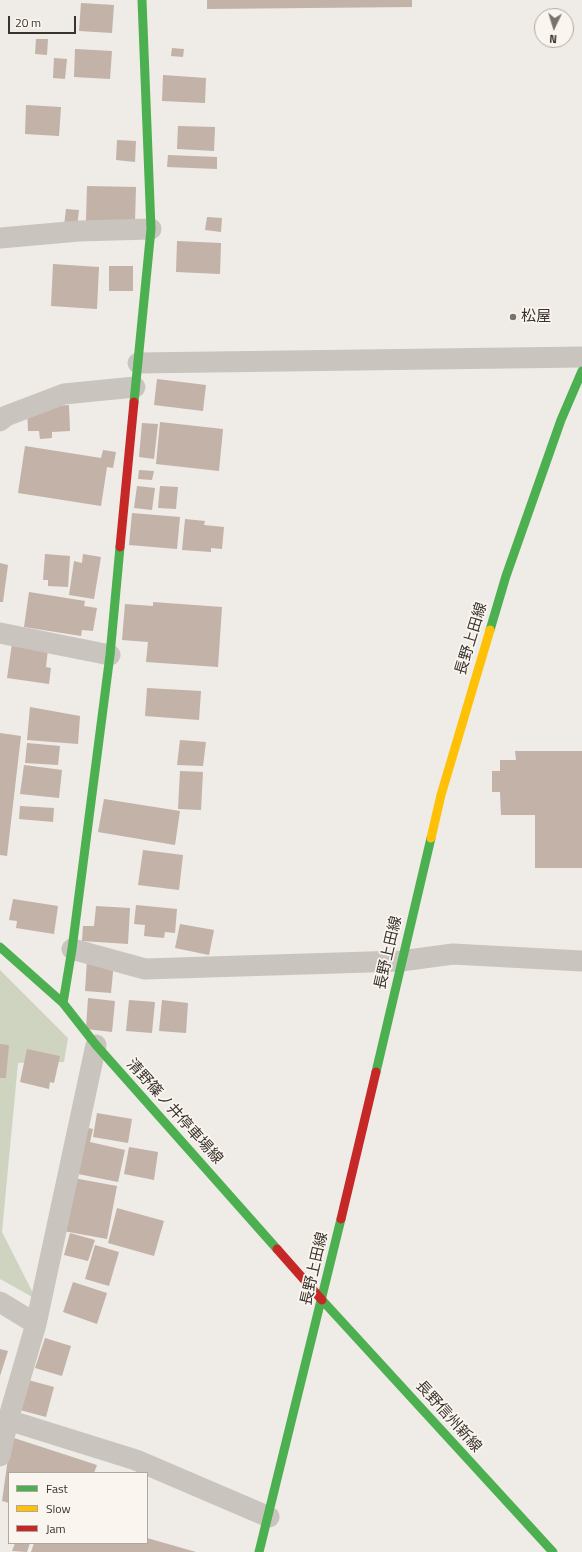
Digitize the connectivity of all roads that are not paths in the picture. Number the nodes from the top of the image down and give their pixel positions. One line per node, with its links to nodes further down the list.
1 (142, 0): 2 (main road)
2 (151, 229): 3 (street); 5 (main road)
3 (0, 238)
4 (582, 357): 5 (street)
5 (138, 363): 7 (main road)
6 (582, 371): 13 (main road, 長野上田線)
7 (135, 387): 8 (street); 10 (main road)
8 (0, 421)
9 (0, 633): 10 (street)
10 (110, 655): 12 (main road)
11 (0, 947): 15 (main road, 清野篠ノ井停車場線)
12 (72, 949): 13 (street); 15 (main road)
13 (402, 961): 14 (street); 17 (main road, 長野上田線)
14 (582, 961)
15 (63, 1003): 16 (main road, 清野篠ノ井停車場線)
16 (96, 1045): 17 (main road, 清野篠ノ井停車場線); 19 (street)
17 (322, 1300): 22 (main road, 長野上田線); 24 (main road, 長野信州新線)
18 (0, 1302): 19 (street)
19 (36, 1324): 20 (street)
20 (8, 1420): 21 (street); 22 (street)
21 (0, 1456)
22 (269, 1517): 23 (main road, 長野上田線)
23 (259, 1552)
24 (554, 1552)

